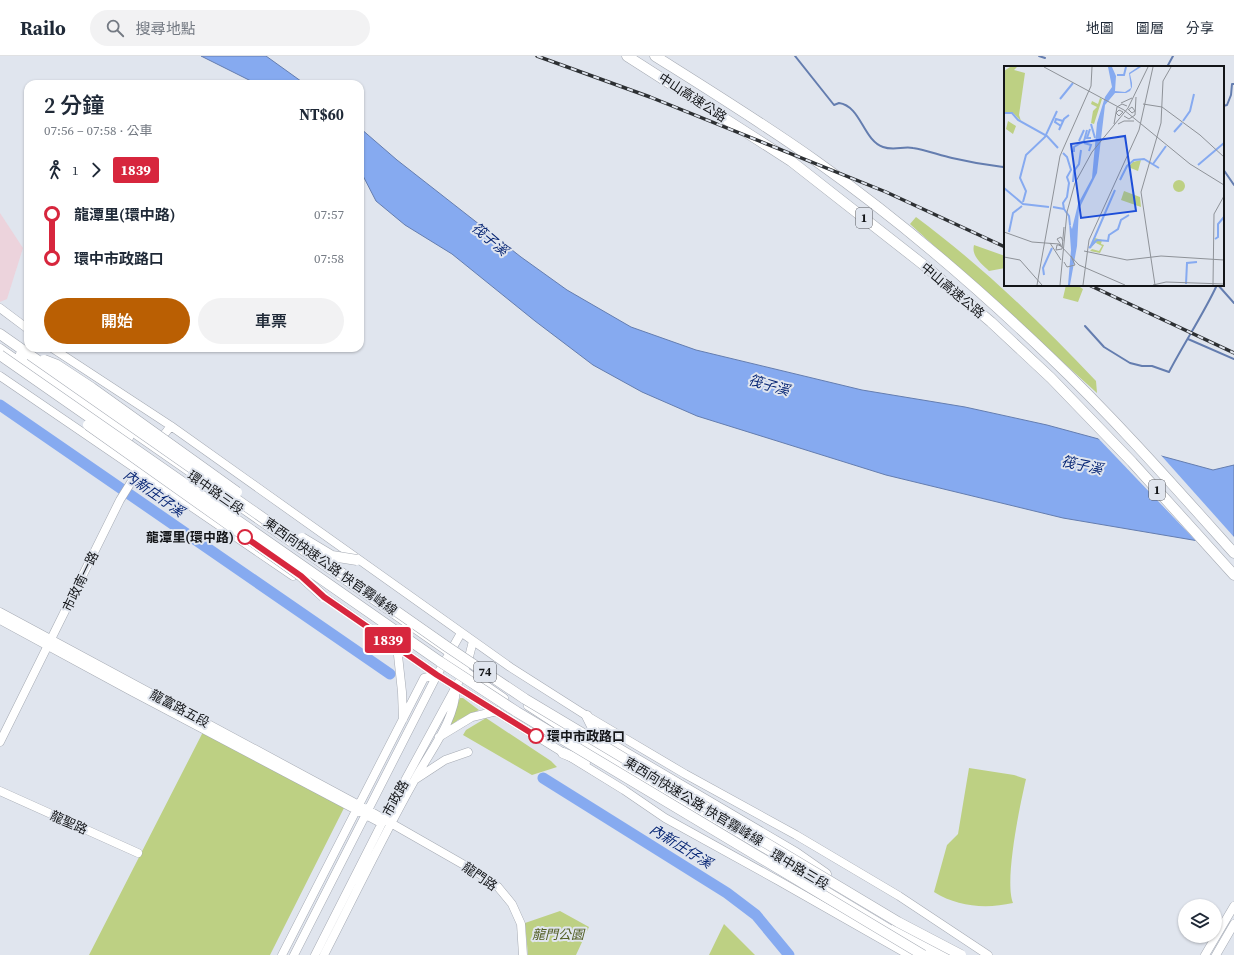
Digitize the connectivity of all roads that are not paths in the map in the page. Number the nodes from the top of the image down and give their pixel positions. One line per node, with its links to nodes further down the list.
1 (627, 56): 20 (highway, 中山高速公路 / 1)
2 (654, 56): 18 (highway, 中山高速公路 / 1)
3 (0, 308): 4 (street)
4 (24, 326)
5 (0, 334): 8 (highway, 東西向快速公路 快官霧峰線 / 74)
6 (0, 340): 16 (street, 環中路三段)
7 (0, 348): 16 (street, 環中路三段)
8 (24, 351)
9 (26, 352): 12 (highway, 東西向快速公路 快官霧峰線 / 74)
10 (58, 352): 15 (street, 環中路三段)
11 (0, 355): 52 (highway, 東西向快速公路 快官霧峰線 / 74, bridge)
12 (30, 355): 19 (highway, bridge); 50 (highway, 東西向快速公路 快官霧峰線 / 74, bridge)
13 (0, 359): 21 (highway, bridge)
14 (0, 376): 17 (street, 環中路三段)
15 (171, 426): 16 (street, 市政南一路); 19 (street, 環中路三段)
16 (151, 450): 17 (street, 市政南一路); 28 (street, 環中路三段)
17 (136, 475): 21 (street, 環中路三段); 26 (street, 市政南一路)
18 (1234, 554)
19 (357, 560): 24 (street, 環中路三段)
20 (1234, 575)
21 (324, 597): 27 (street, 環中路三段)
22 (0, 612): 26 (street, 龍富路五段)
23 (0, 620): 26 (street, 龍富路五段)
24 (461, 633): 25 (street, 環中路三段); 28 (street, 市政路)
25 (473, 641): 29 (street, 市政路); 33 (street, 環中路三段)
26 (50, 643): 36 (street, 市政南一路); 42 (street, 龍富路五段)
27 (397, 646): 30 (street, 環中路三段); 34 (street)
28 (448, 656): 29 (street, 環中路三段); 30 (street, 市政路)
29 (466, 668): 31 (street, 市政路); 46 (street, 環中路三段); 61 (street, 環中路三段)
30 (437, 675): 31 (street, 環中路三段); 34 (street); 43 (street, 市政路)
31 (456, 686): 32 (street, 環中路三段); 35 (street, 市政路); 37 (street, 市政路)
32 (497, 711): 35 (street); 39 (street, 環中路三段)
33 (587, 716): 50 (highway, bridge); 63 (street, 環中路三段)
34 (403, 720): 42 (street)
35 (440, 737): 37 (street); 40 (street, 市政路)
36 (0, 742)
37 (424, 749): 44 (street, 市政路)
38 (468, 752): 40 (street)
39 (563, 753): 48 (street, 環中路三段); 52 (highway)
40 (414, 781): 45 (street, 市政路)
41 (0, 791): 47 (street, 龍聖路)
42 (358, 808): 43 (street, 龍門路); 53 (street)
43 (367, 812): 44 (street, 龍門路); 54 (street, 市政路)
44 (383, 821): 45 (street, 龍門路); 55 (street, 市政路)
45 (394, 826): 56 (street, 市政路); 57 (street, 龍門路)
46 (762, 852): 48 (street); 60 (street, 環中路三段)
47 (138, 853)
48 (753, 866): 58 (street, 環中路三段)
49 (1234, 906): 64 (street)
50 (898, 922): 62 (highway, 東西向快速公路 快官霧峰線 / 74, bridge)
51 (1234, 924): 65 (street)
52 (886, 932): 59 (highway, 東西向快速公路 快官霧峰線 / 74, bridge)
53 (282, 955)
54 (294, 955)
55 (315, 955)
56 (324, 955)
57 (523, 955)
58 (909, 955)
59 (923, 955)
60 (933, 955)
61 (945, 955)
62 (961, 955)
63 (988, 955)
64 (1205, 955)
65 (1216, 955)

